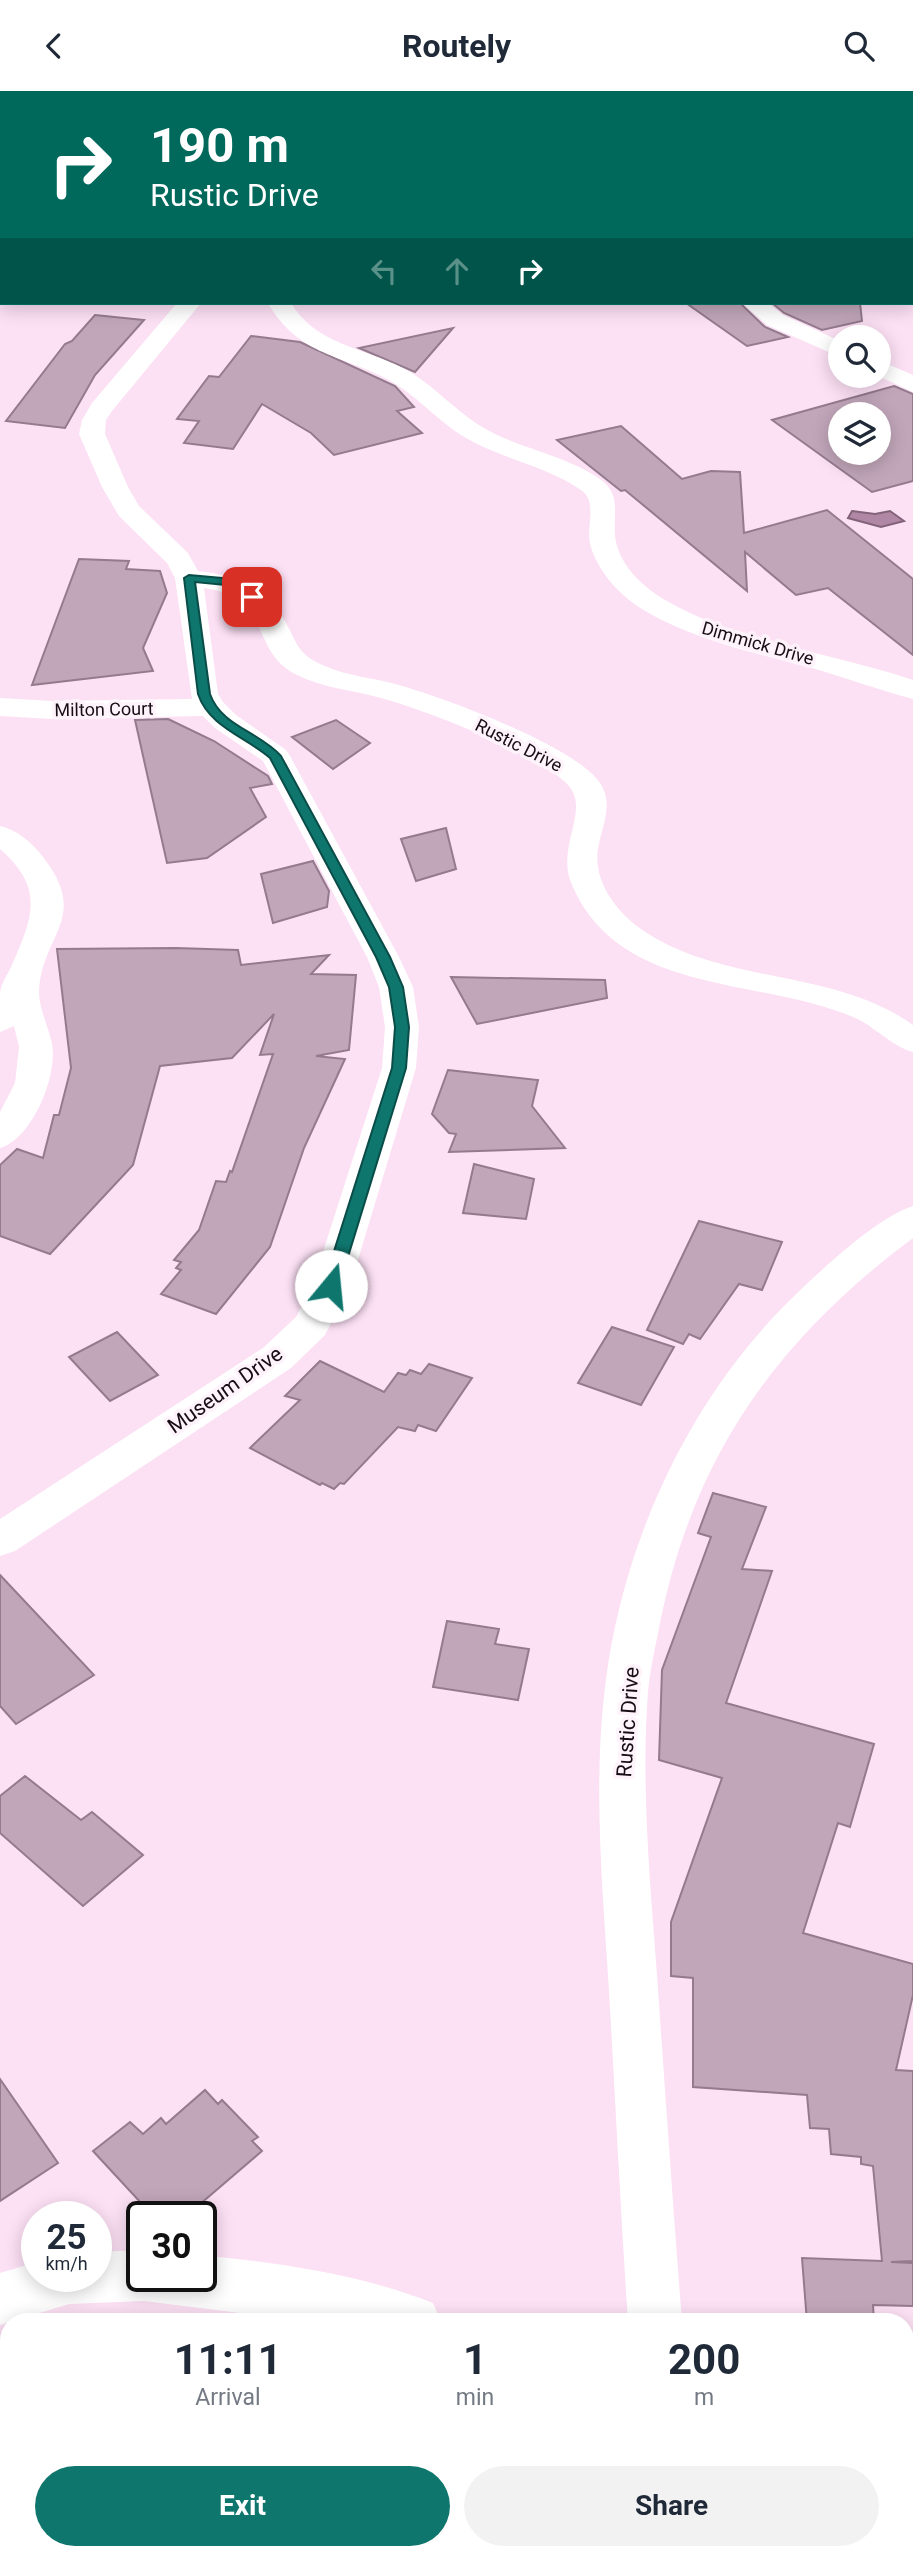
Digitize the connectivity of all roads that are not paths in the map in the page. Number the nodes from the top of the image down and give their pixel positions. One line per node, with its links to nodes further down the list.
1 (187, 305): 7 (street)
2 (281, 305): 8 (street, Dimmick Drive)
3 (756, 305): 4 (street)
4 (828, 344)
5 (891, 374): 6 (street)
6 (913, 385)
7 (189, 578): 10 (street); 14 (street, Rustic Drive)
8 (913, 690)
9 (0, 707): 10 (street, Milton Court)
10 (208, 707): 17 (street, Museum Drive)
11 (0, 835): 12 (street)
12 (26, 969): 13 (street); 15 (street)
13 (0, 1021)
14 (913, 1041)
15 (0, 1136)
16 (913, 1219): 22 (street, Rustic Drive)
17 (0, 1540)
18 (126, 2277): 20 (street)
19 (217, 2282): 21 (street)
20 (0, 2299)
21 (382, 2313)
22 (654, 2313)

